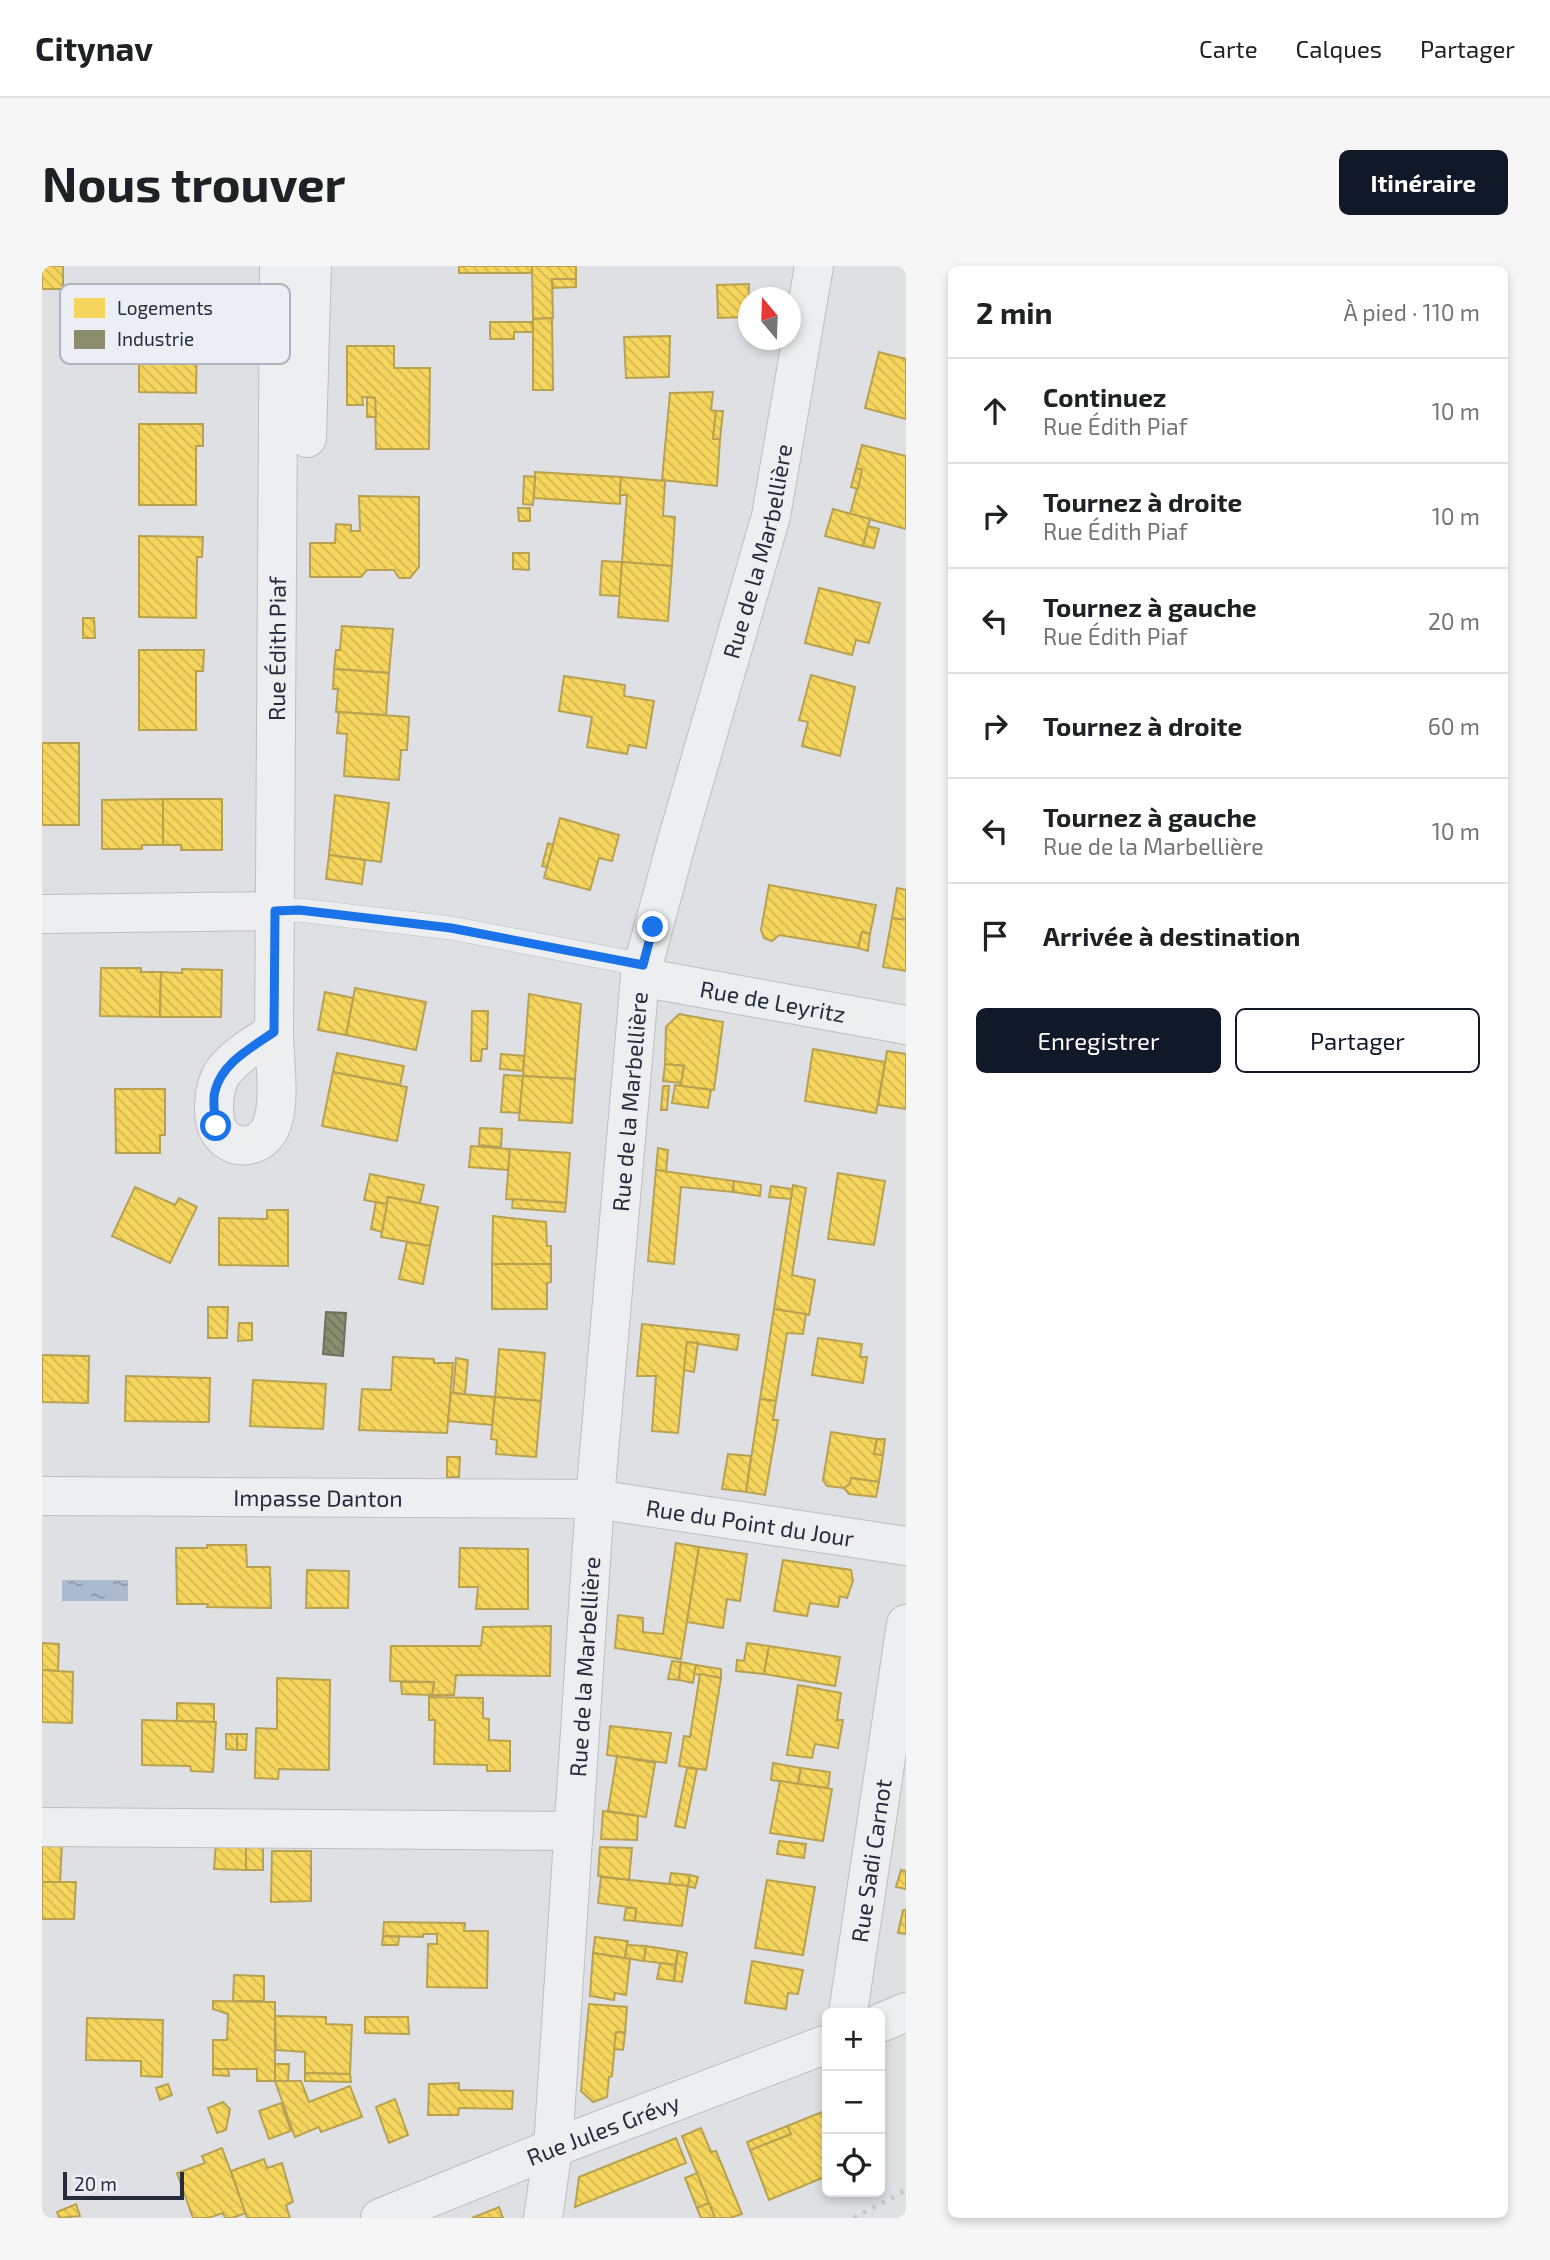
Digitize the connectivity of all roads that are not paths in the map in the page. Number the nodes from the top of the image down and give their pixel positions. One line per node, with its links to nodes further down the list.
1 (279, 266): 4 (street, Rue Édith Piaf)
2 (312, 266): 6 (street)
3 (814, 266): 9 (street, Rue de la Marbellière)
4 (279, 284)
5 (278, 364): 7 (street, Rue Édith Piaf)
6 (307, 438)
7 (275, 911): 8 (street); 9 (lane); 11 (street, Rue Édith Piaf)
8 (42, 914)
9 (642, 971): 10 (street, Rue de Leyritz); 13 (street, Rue de la Marbellière)
10 (906, 1026)
11 (274, 1032)
12 (42, 1496): 13 (street, Impasse Danton)
13 (595, 1499): 14 (street, Rue du Point du Jour); 17 (street, Rue de la Marbellière)
14 (906, 1546)
15 (906, 1624): 18 (street, Rue Sadi Carnot)
16 (42, 1827): 17 (street)
17 (573, 1831): 22 (street, Rue de la Marbellière)
18 (849, 2008)
19 (906, 2012): 20 (street)
20 (885, 2021)
21 (822, 2045): 22 (street, Rue Jules Grévy)
22 (553, 2148): 23 (street, Rue Jules Grévy); 24 (street, Rue de la Marbellière)
23 (380, 2218)
24 (543, 2218)

